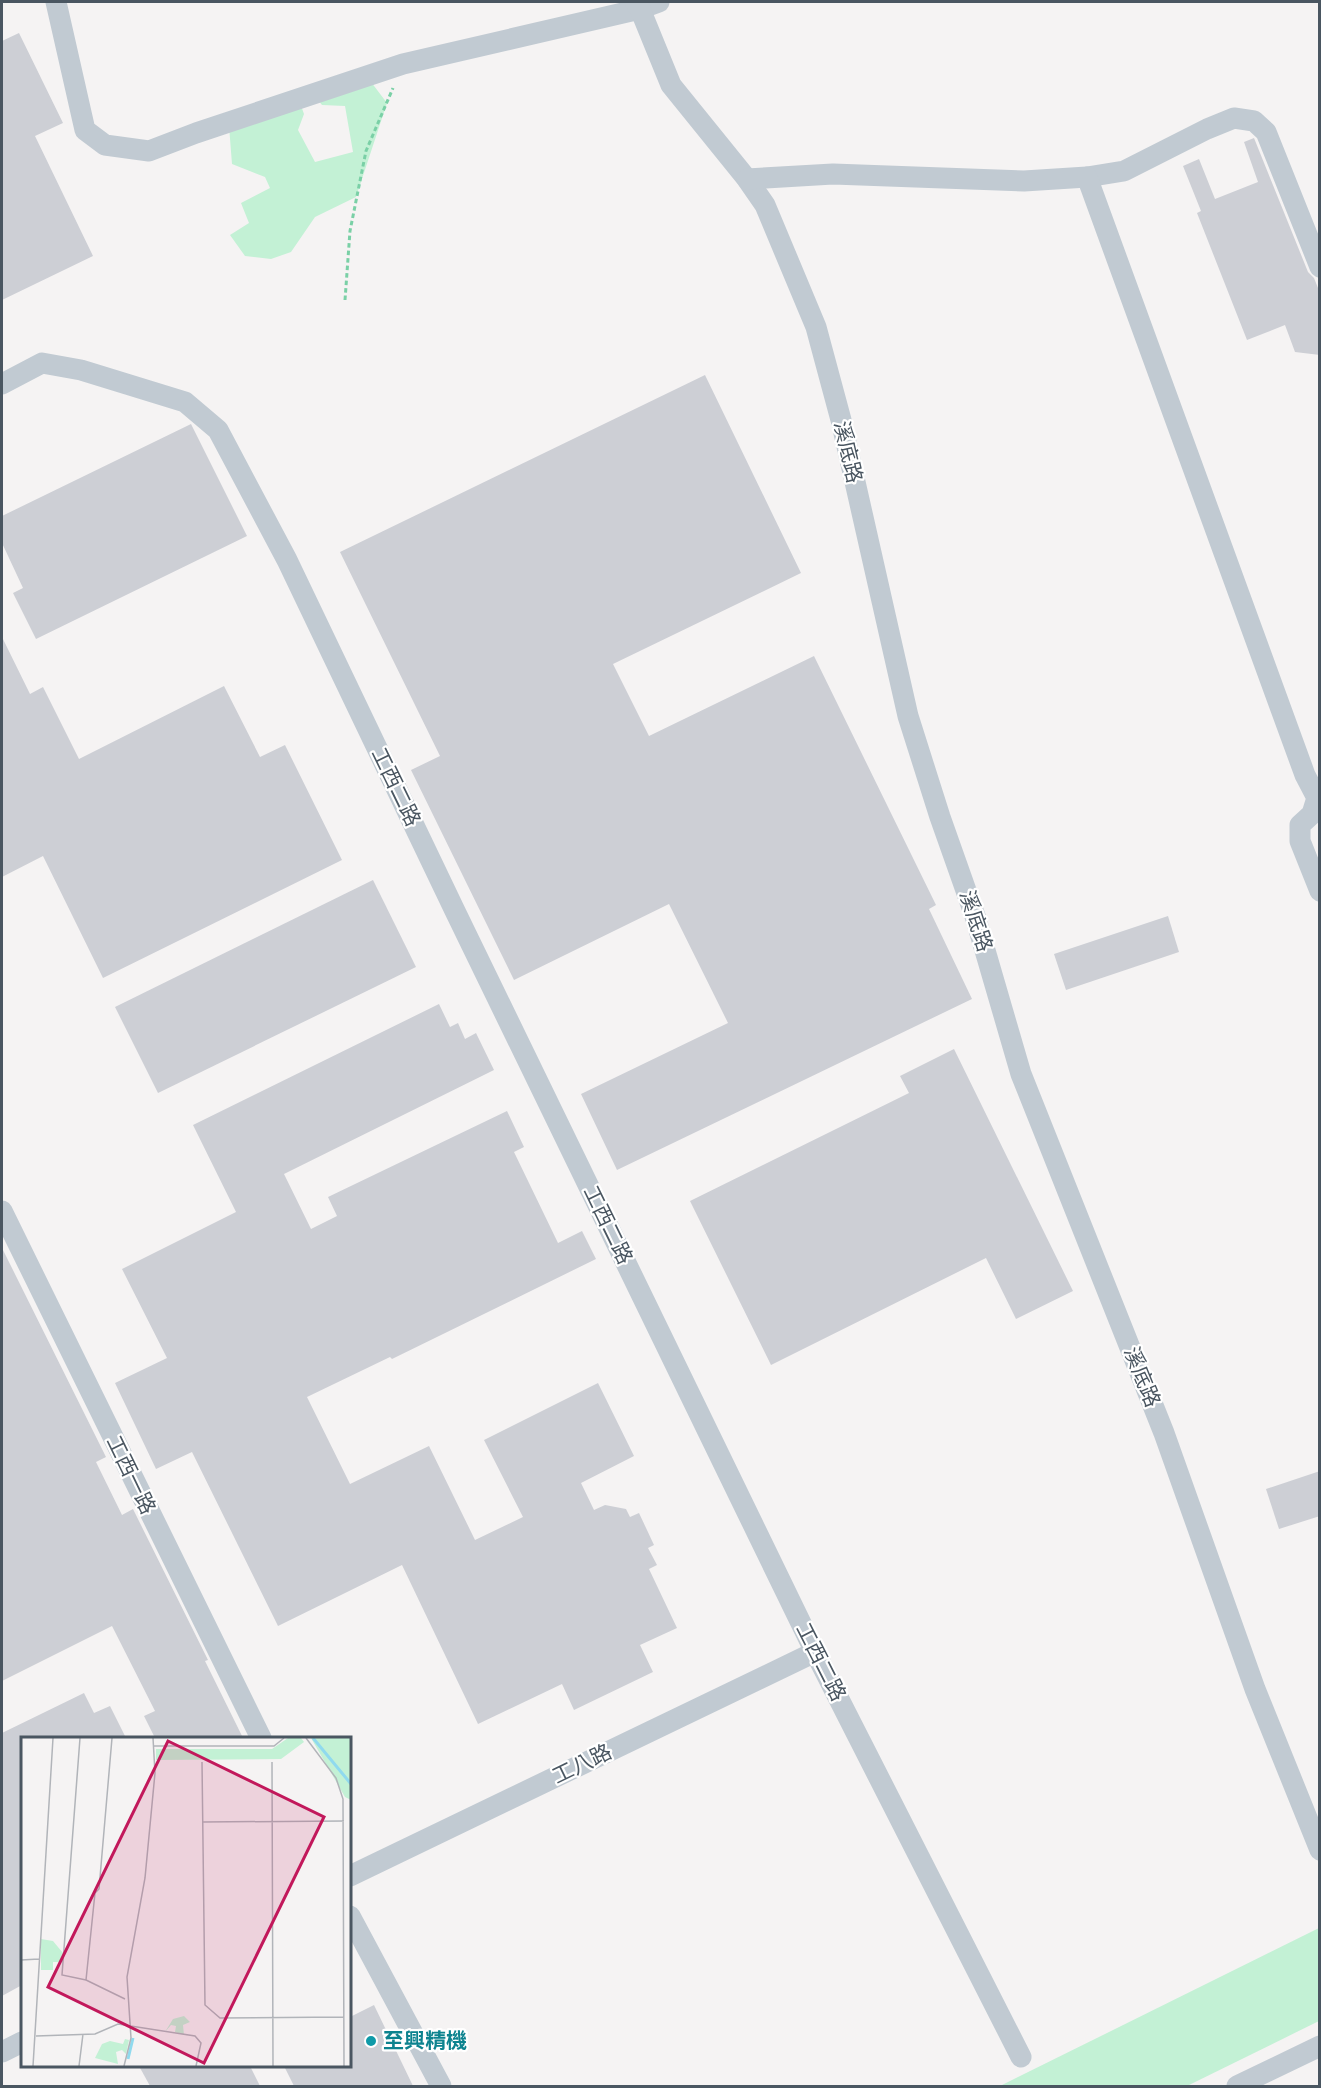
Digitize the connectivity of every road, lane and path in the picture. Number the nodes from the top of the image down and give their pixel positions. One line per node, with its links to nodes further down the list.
1 (56, 2): 3 (street)
2 (644, 4): 3 (street); 5 (street, 溪底路)
3 (403, 64): 7 (path)
4 (1087, 177): 5 (street); 6 (street); 9 (street)
5 (747, 179): 13 (street, 溪底路)
6 (1320, 267)
7 (345, 300)
8 (2, 384): 11 (street, 工西二路)
9 (1320, 891)
10 (2, 1210): 12 (street, 工西一路)
11 (815, 1652): 14 (street, 工八路); 19 (street, 工西二路)
12 (261, 1737)
13 (1320, 1850)
14 (351, 1876)
15 (351, 1918): 20 (street)
16 (21, 2042): 18 (street)
17 (1320, 2046): 21 (street)
18 (2, 2052)
19 (1021, 2056)
20 (441, 2086)
21 (1237, 2086)

